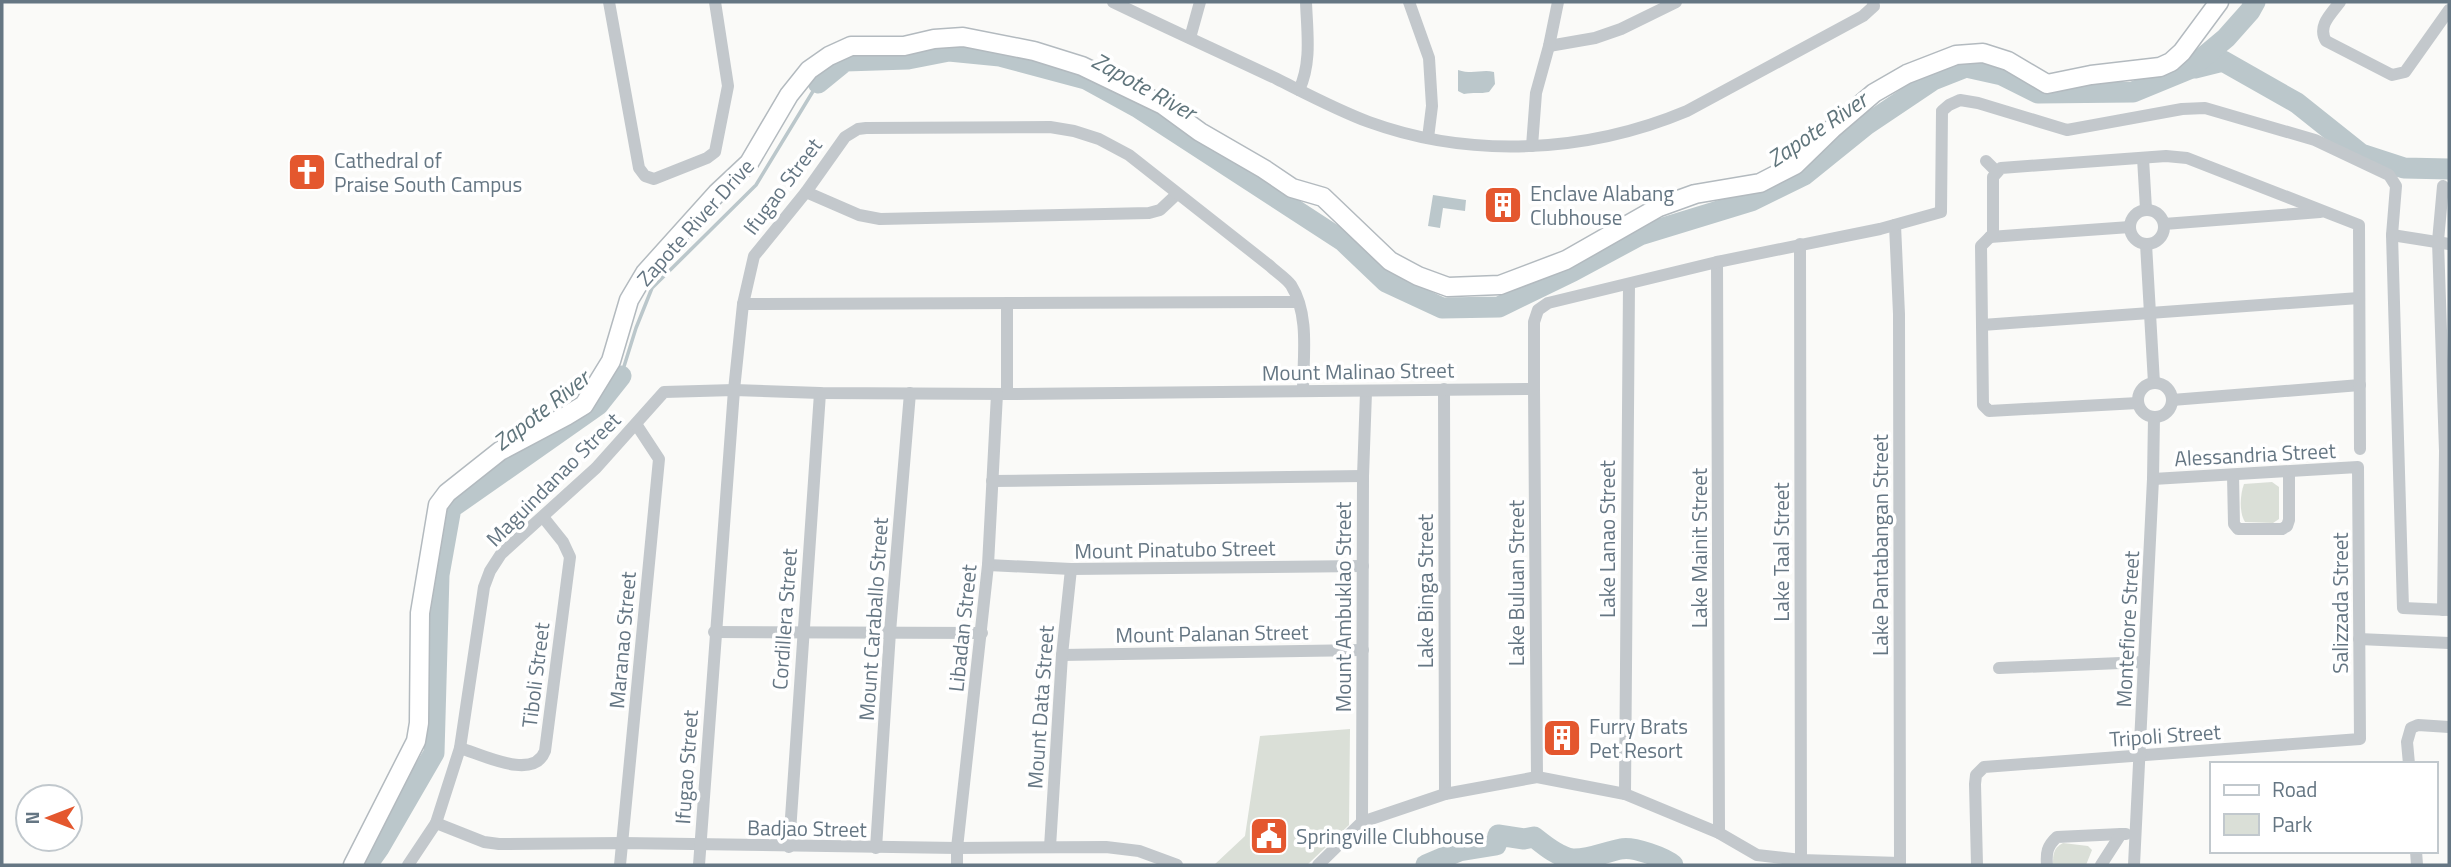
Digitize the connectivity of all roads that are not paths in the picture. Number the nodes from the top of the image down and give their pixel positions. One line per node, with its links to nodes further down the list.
1 (609, 2): 2 (street)
2 (715, 2)
3 (1113, 2): 13 (street)
4 (1200, 2): 13 (street)
5 (1306, 2): 15 (street)
6 (1409, 2): 16 (street)
7 (1558, 2): 14 (street)
8 (1676, 2): 14 (street)
9 (1873, 2): 17 (street)
10 (2219, 2): 99 (street, Zapote River Drive)
11 (2340, 2): 12 (street)
12 (2449, 10)
13 (1190, 38): 15 (street)
14 (1549, 46): 17 (street)
15 (1299, 90): 16 (street)
16 (1428, 138): 17 (street)
17 (1532, 146)
18 (2143, 158): 20 (street); 24 (street); 25 (street)
19 (1986, 161): 20 (street)
20 (1997, 172): 30 (street)
21 (2443, 186): 31 (street)
22 (807, 192): 23 (street); 23 (street, Ifugao Street); 39 (street, Ifugao Street)
23 (1177, 194): 37 (street, Ifugao Street)
24 (2297, 207): 26 (street); 36 (street)
25 (2146, 209): 26 (street); 28 (street)
26 (2164, 224): 33 (street)
27 (1895, 225): 29 (street); 32 (street); 98 (street, Lake Pantabangan Street)
28 (2130, 227): 30 (street); 33 (street)
29 (2392, 235): 31 (street); 67 (street)
30 (1990, 237): 41 (street)
31 (2444, 242): 67 (street)
32 (1800, 244): 34 (street); 97 (street, Lake Taal Street)
33 (2146, 244): 40 (street)
34 (1717, 262): 35 (street); 88 (street, Lake Mainit Street)
35 (1629, 284): 45 (street); 85 (street, Lake Lanao Street)
36 (2359, 298): 40 (street); 43 (street)
37 (1297, 302): 38 (street); 47 (street, Ifugao Street)
38 (1007, 303): 39 (street); 51 (street, Libadan Street)
39 (743, 304): 46 (street, Ifugao Street)
40 (2150, 313): 41 (street); 42 (street)
41 (1982, 325): 53 (street)
42 (2154, 383): 52 (street); 53 (street)
43 (2360, 385): 52 (street); 56 (street)
44 (1444, 389): 45 (street, Mount Malinao Street); 48 (street, Mount Malinao Street); 84 (street, Lake Binga Street)
45 (1534, 389): 83 (street, Lake Buluan Street)
46 (734, 390): 49 (street, Mount Malinao Street); 55 (street, Maguindanao Street); 68 (street, Ifugao Street)
47 (1303, 391): 48 (street, Mount Malinao Street); 51 (street, Mount Malinao Street)
48 (1366, 392): 60 (street, Mount Ambuklao Street)
49 (820, 393): 50 (street, Mount Malinao Street); 70 (street, Cordillera Street)
50 (910, 393): 51 (street, Mount Malinao Street); 69 (street, Mount Caraballo Street)
51 (1002, 394): 62 (street, Libadan Street)
52 (2172, 400): 54 (street)
53 (2138, 403): 54 (street)
54 (2154, 417): 61 (street, Montefiore Street)
55 (636, 424): 63 (street, Maguindanao Street); 91 (street, Maranao Street)
56 (2360, 449)
57 (2358, 467): 58 (street, Alessandria Street); 72 (street, Salizzada Street)
58 (2289, 472): 59 (street, Alessandria Street); 59 (street)
59 (2234, 475): 61 (street, Alessandria Street)
60 (1363, 476): 62 (street); 65 (street, Mount Ambuklao Street)
61 (2153, 479): 76 (street, Montefiore Street)
62 (992, 481): 64 (street, Libadan Street)
63 (543, 517): 80 (street, Maguindanao Street); 80 (street, Tiboli Street)
64 (988, 565): 66 (street, Mount Pinatubo Street); 71 (street, Libadan Street)
65 (1363, 566): 66 (street, Mount Pinatubo Street); 74 (street, Mount Ambuklao Street)
66 (1071, 569): 75 (street, Mount Data Street)
67 (2446, 610)
68 (714, 632): 70 (street); 92 (street, Ifugao Street)
69 (890, 632): 70 (street); 71 (street); 95 (street, Mount Caraballo Street)
70 (802, 633): 93 (street, Cordillera Street)
71 (982, 633): 96 (street, Libadan Street)
72 (2359, 639): 73 (street); 79 (street, Salizzada Street)
73 (2449, 643)
74 (1363, 650): 75 (street, Mount Palanan Street); 86 (street, Mount Ambuklao Street)
75 (1062, 655): 94 (street, Mount Data Street)
76 (2144, 662): 77 (street); 81 (street, Montefiore Street)
77 (1999, 668)
78 (2449, 727): 82 (street)
79 (2360, 739): 81 (street, Tripoli Street)
80 (460, 748): 87 (street, Maguindanao Street)
81 (2140, 756): 90 (street, Montefiore Street); 106 (street, Tripoli Street)
82 (2409, 762)
83 (1537, 777): 84 (street); 85 (street)
84 (1445, 794): 86 (street)
85 (1625, 794): 88 (street)
86 (1362, 822): 105 (street)
87 (436, 823): 91 (street, Badjao Street); 100 (street, Maguindanao Street)
88 (1719, 833): 97 (street)
89 (2121, 834): 90 (street); 107 (street); 108 (street)
90 (2135, 834): 109 (street, Montefiore Street)
91 (622, 843): 92 (street, Badjao Street); 101 (street, Maranao Street)
92 (701, 845): 93 (street, Badjao Street); 102 (street, Ifugao Street)
93 (789, 847): 95 (street, Badjao Street)
94 (1050, 847): 96 (street, Badjao Street); 104 (street, Badjao Street)
95 (876, 848): 96 (street, Badjao Street)
96 (957, 848): 103 (street, Libadan Street)
97 (1801, 860): 98 (street)
98 (1900, 864)
99 (353, 865)
100 (408, 865)
101 (620, 865)
102 (699, 865)
103 (957, 865)
104 (1177, 865)
105 (1318, 865)
106 (1977, 865)
107 (2047, 865)
108 (2101, 865)
109 (2134, 865)

